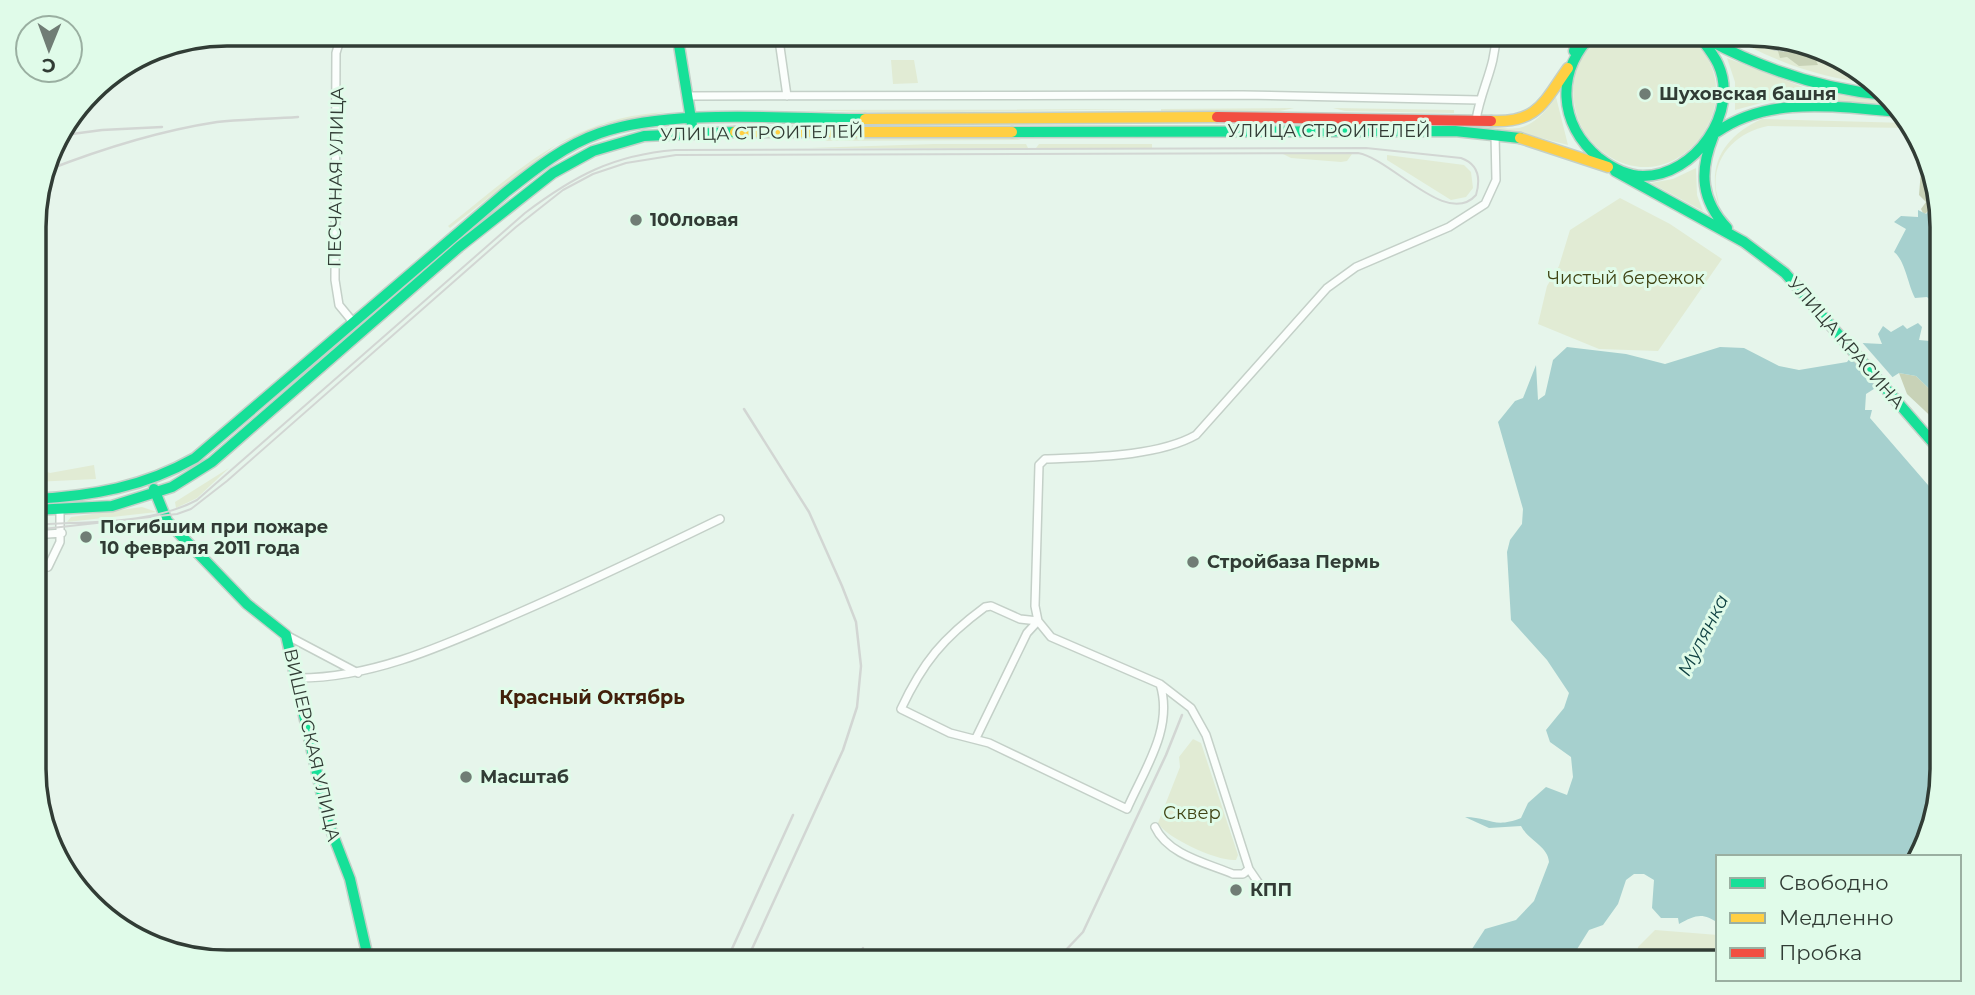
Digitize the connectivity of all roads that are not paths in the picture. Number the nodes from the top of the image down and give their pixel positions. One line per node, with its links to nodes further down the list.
1 (338, 46): 22 (street, ПЕСЧАНАЯ УЛИЦА)
2 (679, 46): 11 (main road)
3 (781, 46): 12 (street)
4 (1496, 46): 13 (street)
5 (1575, 46): 9 (main road)
6 (1584, 46): 9 (main road)
7 (1707, 46): 19 (main road)
8 (1725, 46): 10 (main road)
9 (1569, 66): 16 (main road, УЛИЦА СТРОИТЕЛЕЙ); 20 (main road)
10 (1872, 94)
11 (687, 96): 12 (street); 15 (main road)
12 (787, 96): 13 (street)
13 (1479, 100): 16 (street)
14 (1888, 112): 19 (main road)
15 (690, 119): 16 (main road, УЛИЦА СТРОИТЕЛЕЙ); 17 (main road); 22 (main road, УЛИЦА СТРОИТЕЛЕЙ)
16 (1476, 120)
17 (695, 132): 18 (main road, УЛИЦА СТРОИТЕЛЕЙ); 25 (main road, УЛИЦА СТРОИТЕЛЕЙ)
18 (1495, 134): 20 (main road, УЛИЦА СТРОИТЕЛЕЙ); 33 (street)
19 (1713, 136): 20 (main road); 21 (main road)
20 (1610, 168): 21 (main road)
21 (1744, 242): 23 (main road, УЛИЦА КРАСИНА)
22 (354, 322): 24 (main road, УЛИЦА СТРОИТЕЛЕЙ)
23 (1930, 439)
24 (151, 482): 25 (main road, ВИШЕРСКАЯ УЛИЦА); 26 (main road, УЛИЦА СТРОИТЕЛЕЙ)
25 (155, 494): 27 (main road, УЛИЦА СТРОИТЕЛЕЙ); 34 (main road, ВИШЕРСКАЯ УЛИЦА)
26 (46, 498)
27 (60, 509): 28 (main road, УЛИЦА СТРОИТЕЛЕЙ); 30 (street)
28 (46, 510)
29 (720, 519): 35 (street)
30 (62, 533): 31 (street); 32 (street)
31 (46, 534)
32 (48, 567)
33 (1038, 621): 37 (street); 38 (street); 38 (street)
34 (286, 635): 35 (street); 36 (main road, ВИШЕРСКАЯ УЛИЦА)
35 (359, 673): 36 (street)
36 (296, 678): 42 (main road, ВИШЕРСКАЯ УЛИЦА)
37 (1160, 684): 38 (street); 40 (street)
38 (976, 738)
39 (1155, 827): 40 (street)
40 (1249, 869): 41 (street)
41 (1264, 891)
42 (366, 950)

